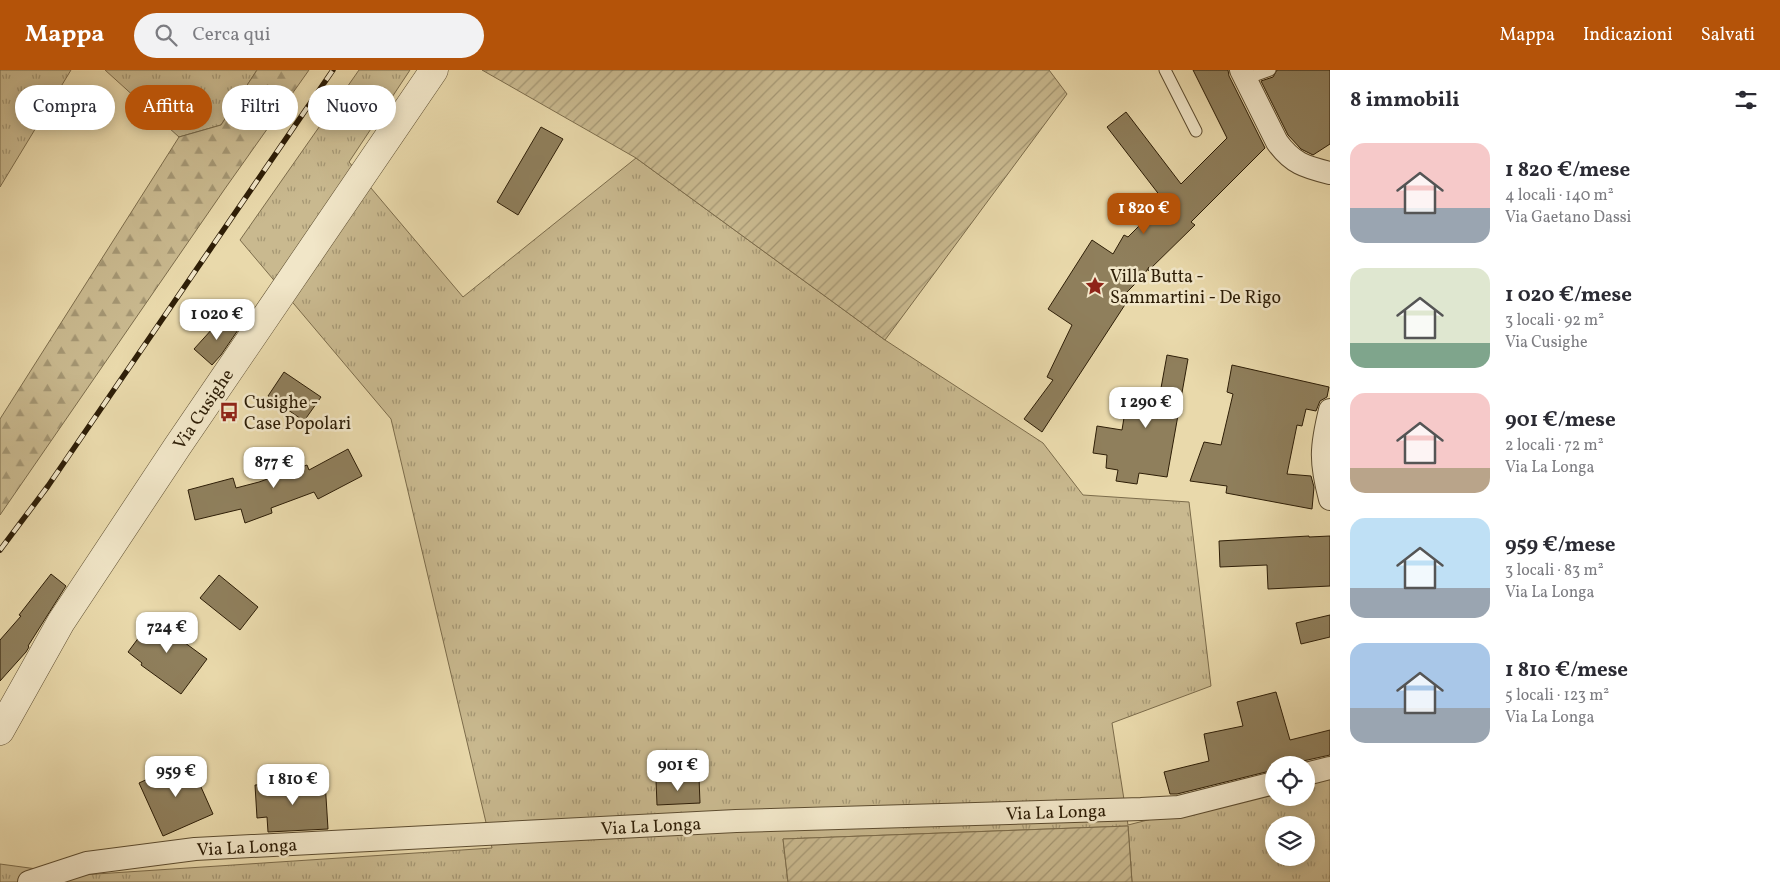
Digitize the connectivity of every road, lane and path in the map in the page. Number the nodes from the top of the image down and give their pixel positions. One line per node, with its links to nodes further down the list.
1 (434, 70): 9 (street, Via Cusighe)
2 (1165, 70): 5 (lane)
3 (1270, 70): 4 (lane)
4 (1243, 74): 6 (street)
5 (1196, 131)
6 (1330, 173)
7 (1330, 410): 8 (street)
8 (1330, 498)
9 (0, 731)
10 (1330, 768): 11 (street)
11 (1315, 772)
12 (1265, 785): 13 (street, Via La Longa)
13 (29, 882)

